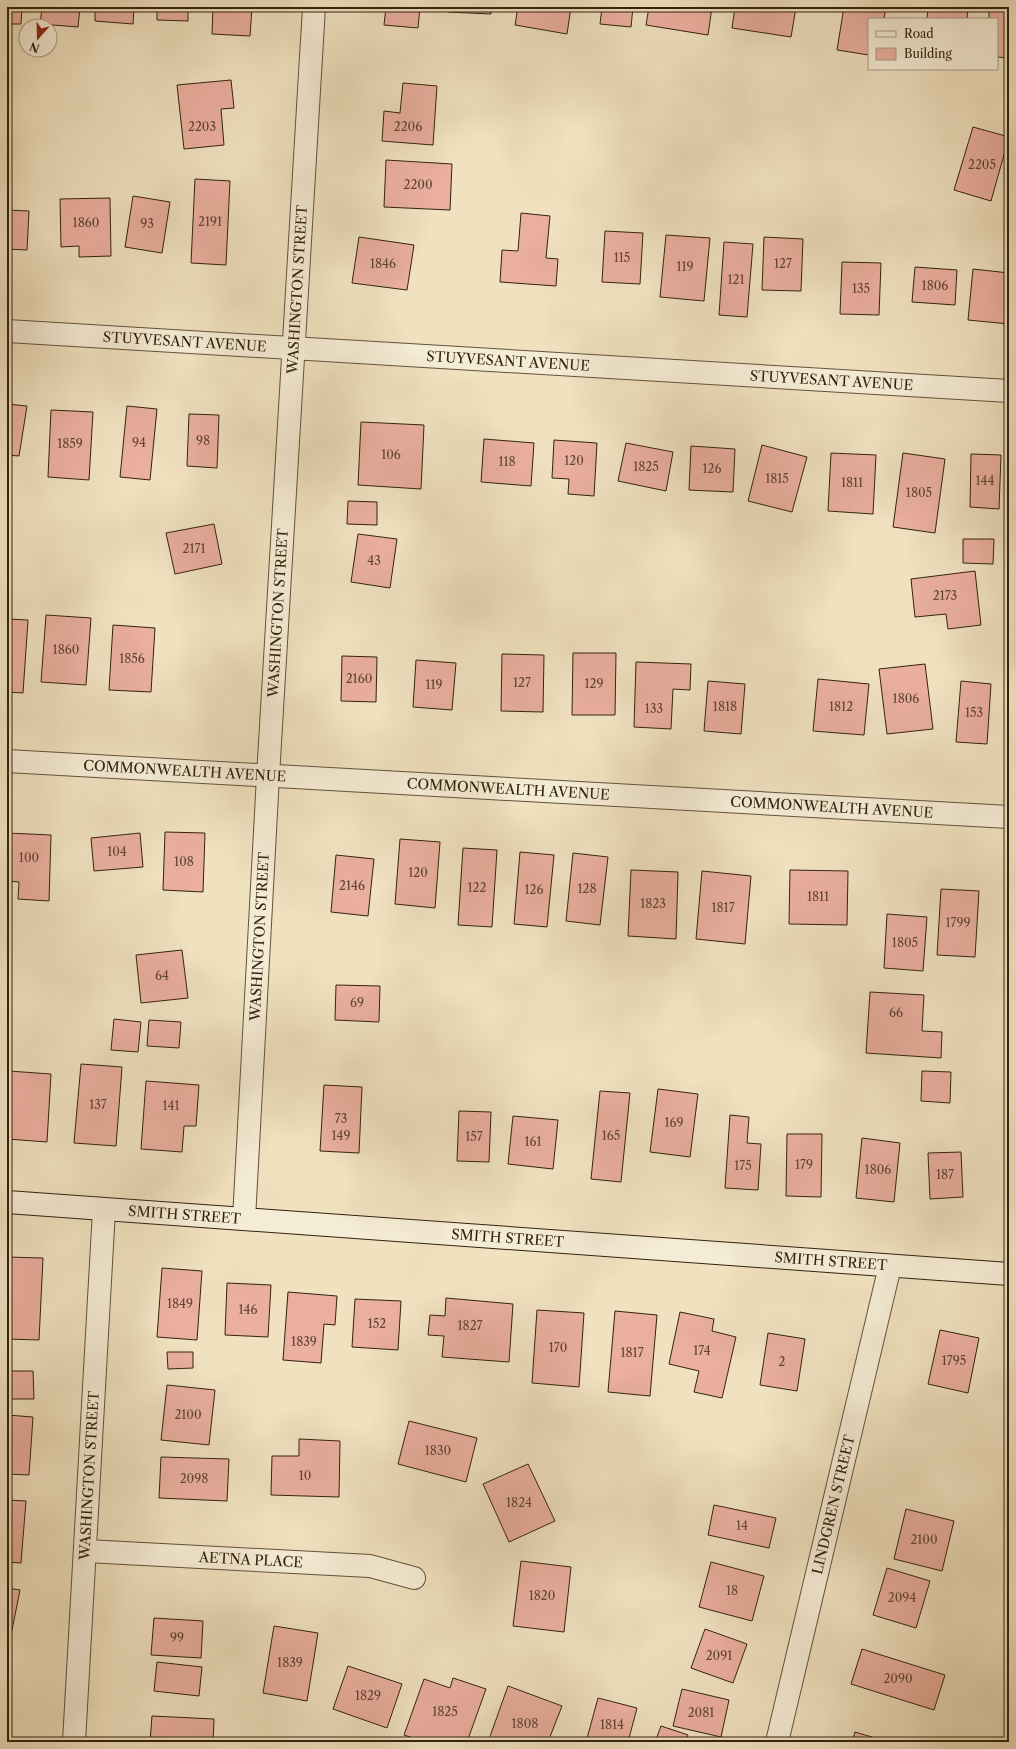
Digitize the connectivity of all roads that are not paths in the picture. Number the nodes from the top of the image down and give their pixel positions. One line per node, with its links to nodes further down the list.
1 (314, 7): 3 (street, WASHINGTON STREET)
2 (7, 331): 3 (street, STUYVESANT AVENUE)
3 (294, 347): 4 (street, STUYVESANT AVENUE); 6 (street, WASHINGTON STREET)
4 (1009, 390)
5 (7, 761): 6 (street, COMMONWEALTH AVENUE)
6 (268, 776): 7 (street, COMMONWEALTH AVENUE); 10 (street, WASHINGTON STREET)
7 (1009, 817)
8 (7, 1202): 9 (street, SMITH STREET)
9 (104, 1210): 10 (street, SMITH STREET); 13 (street, WASHINGTON STREET)
10 (244, 1219): 11 (street, SMITH STREET)
11 (890, 1266): 12 (street, SMITH STREET); 16 (street, LINDGREN STREET)
12 (1009, 1274)
13 (86, 1551): 14 (street, AETNA PLACE); 15 (street, WASHINGTON STREET)
14 (414, 1578)
15 (74, 1742)
16 (777, 1742)

